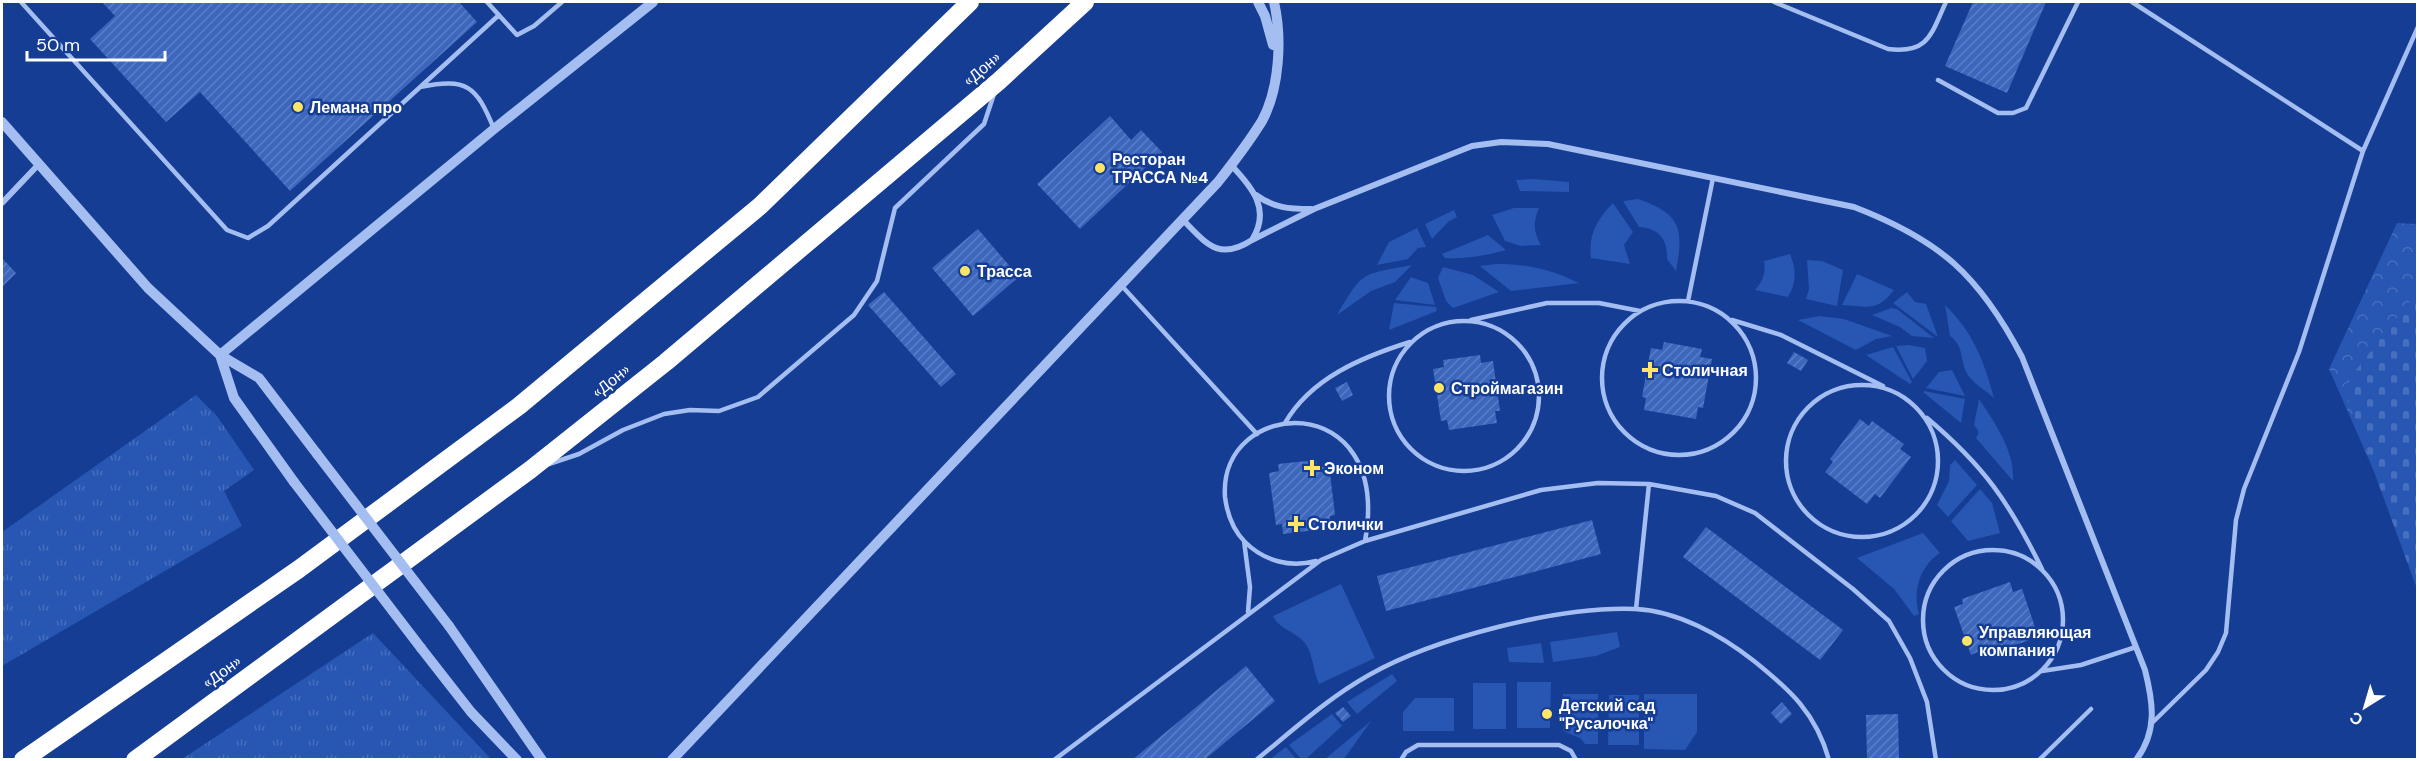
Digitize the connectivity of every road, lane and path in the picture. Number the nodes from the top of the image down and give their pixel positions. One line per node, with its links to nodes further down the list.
1 (21, 2): 20 (lane)
2 (496, 2): 13 (lane)
3 (561, 2): 15 (lane)
4 (970, 2): 55 (highway)
5 (1085, 2): 19 (highway, «Дон»)
6 (1258, 2): 17 (street)
7 (1274, 2): 17 (street)
8 (1774, 2): 12 (lane)
9 (1946, 2): 12 (lane)
10 (2078, 2): 18 (lane)
11 (2132, 2): 23 (lane)
12 (1785, 3)
13 (489, 4): 15 (lane)
14 (646, 4): 22 (street)
15 (499, 15): 20 (lane)
16 (2418, 27): 23 (lane)
17 (1277, 60): 25 (street)
18 (1938, 80)
19 (999, 81): 43 (highway, «Дон»); 43 (lane)
20 (420, 87): 22 (lane)
21 (2, 122): 24 (street)
22 (494, 129): 38 (street)
23 (2362, 151): 54 (lane)
24 (38, 165): 28 (street); 38 (street)
25 (1231, 165): 27 (street); 30 (street)
26 (1713, 178): 29 (street); 33 (lane); 51 (street)
27 (1255, 194): 29 (street); 31 (street)
28 (2, 203)
29 (1314, 209): 31 (street)
30 (1182, 219): 31 (street); 32 (street)
31 (1252, 240)
32 (1120, 285): 42 (lane); 59 (street)
33 (1688, 301): 34 (lane); 35 (lane)
34 (1640, 311): 35 (lane); 36 (lane)
35 (1729, 319): 39 (lane)
36 (1467, 321): 37 (lane); 37 (lane)
37 (1413, 341): 41 (lane)
38 (220, 355): 57 (street, bridge); 58 (street, bridge)
39 (1896, 393): 40 (lane); 40 (lane)
40 (1919, 411): 48 (lane)
41 (1285, 423): 42 (lane); 46 (lane)
42 (1257, 434): 45 (lane)
43 (530, 470): 56 (highway, «Дон»)
44 (1649, 484): 46 (lane); 49 (lane); 65 (lane)
45 (1244, 541): 47 (lane); 50 (lane)
46 (1365, 541): 47 (lane)
47 (1321, 560): 50 (lane)
48 (2043, 572): 52 (lane); 52 (lane)
49 (1636, 609): 61 (lane); 64 (lane)
50 (1248, 612): 60 (lane)
51 (2136, 648): 52 (lane); 54 (street)
52 (2042, 671)
53 (2091, 709): 66 (lane)
54 (2152, 722): 67 (street)
55 (23, 759)
56 (135, 759)
57 (517, 759)
58 (542, 759)
59 (672, 759)
60 (1054, 759)
61 (1256, 759)
62 (1401, 759): 63 (lane)
63 (1576, 759)
64 (1829, 759)
65 (1936, 759)
66 (2039, 759)
67 (2136, 759)

